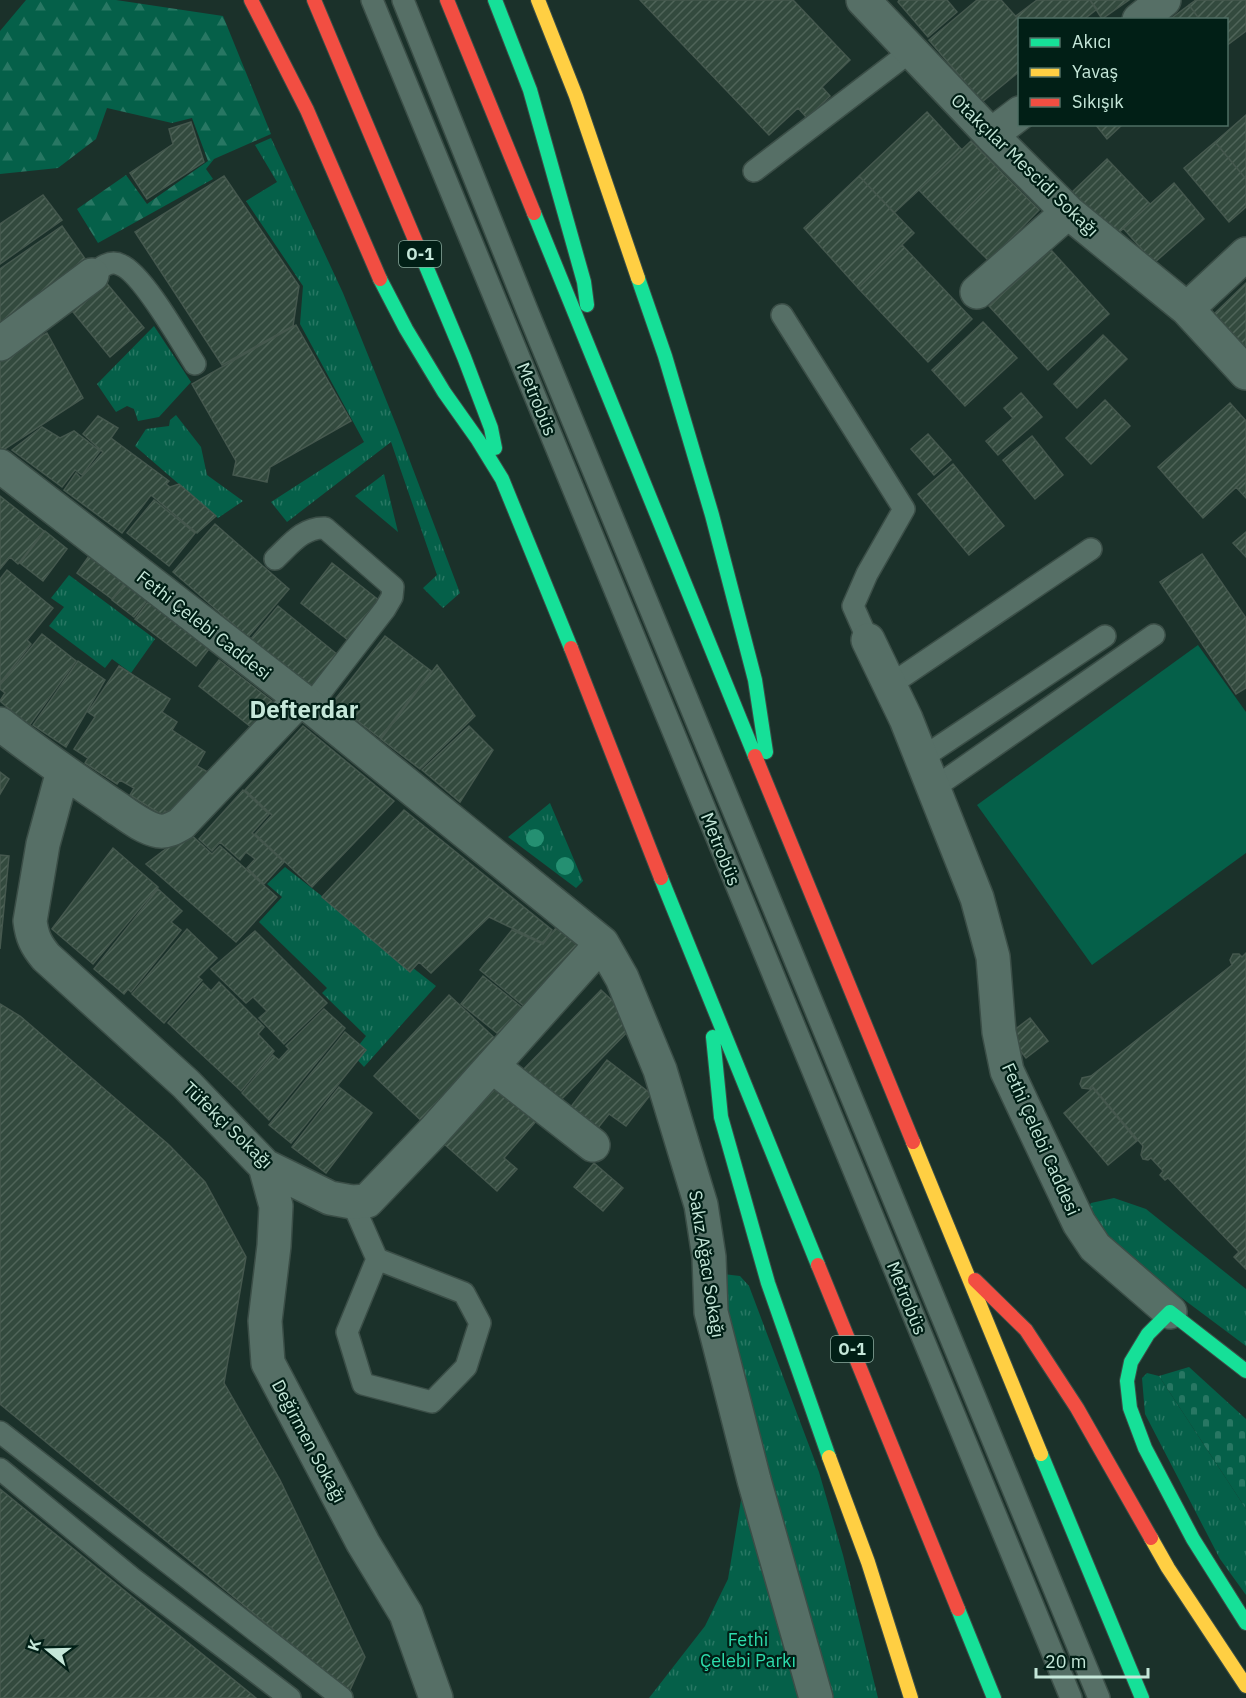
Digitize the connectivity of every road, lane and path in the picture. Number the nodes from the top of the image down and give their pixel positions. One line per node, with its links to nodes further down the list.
1 (251, 0): 26 (main road)
2 (314, 0): 26 (main road, O-1)
3 (372, 0): 59 (lane, Metrobüs)
4 (403, 0): 60 (lane, Metrobüs)
5 (447, 0): 22 (main road)
6 (495, 0): 22 (main road)
7 (538, 0): 38 (main road)
8 (1164, 0): 10 (street)
9 (875, 4): 11 (street, Otakçılar Mescidi Sokağı)
10 (1142, 18)
11 (911, 51): 13 (street, Otakçılar Mescidi Sokağı); 14 (lane)
12 (1018, 115): 13 (street)
13 (991, 135): 15 (street, Otakçılar Mescidi Sokağı)
14 (754, 171)
15 (1068, 212): 18 (street); 19 (street, Otakçılar Mescidi Sokağı)
16 (1246, 254): 19 (street)
17 (92, 275): 21 (street); 23 (lane)
18 (977, 292)
19 (1187, 309): 24 (street, Otakçılar Mescidi Sokağı)
20 (782, 315): 31 (lane)
21 (0, 344)
22 (596, 363): 38 (main road)
23 (195, 364)
24 (1246, 373)
25 (0, 466): 33 (street, Fethi Çelebi Caddesi)
26 (502, 479): 40 (main road, O-1)
27 (1091, 549): 32 (lane)
28 (275, 560): 33 (lane)
29 (1154, 635): 37 (lane)
30 (1105, 636): 35 (lane)
31 (868, 640): 32 (street, Fethi Çelebi Caddesi)
32 (890, 685): 35 (street, Fethi Çelebi Caddesi)
33 (305, 703): 36 (street); 39 (street, Fethi Çelebi Caddesi)
34 (0, 724): 36 (street)
35 (922, 758): 37 (street, Fethi Çelebi Caddesi)
36 (63, 771): 43 (street, Tüfekçi Sokağı)
37 (934, 788): 47 (street, Fethi Çelebi Caddesi)
38 (774, 805): 46 (main road)
39 (602, 943): 41 (street); 56 (street, Sakız Ağacı Sokağı)
40 (709, 999): 57 (main road); 58 (main road, O-1)
41 (492, 1066): 42 (street); 44 (street)
42 (592, 1145)
43 (265, 1166): 44 (street, Tüfekçi Sokağı); 55 (street, Değirmen Sokağı)
44 (352, 1202): 45 (lane)
45 (377, 1259): 45 (lane)
46 (965, 1269): 52 (main road); 61 (main road)
47 (1170, 1312): 48 (main road, Fethi Çelebi Caddesi); 51 (main road)
48 (1246, 1371)
49 (0, 1432): 54 (lane)
50 (0, 1469): 53 (lane)
51 (1246, 1623)
52 (1246, 1686)
53 (290, 1698)
54 (342, 1698)
55 (436, 1698)
56 (816, 1698)
57 (911, 1698)
58 (994, 1698)
59 (1071, 1698)
60 (1099, 1698)
61 (1142, 1698)

